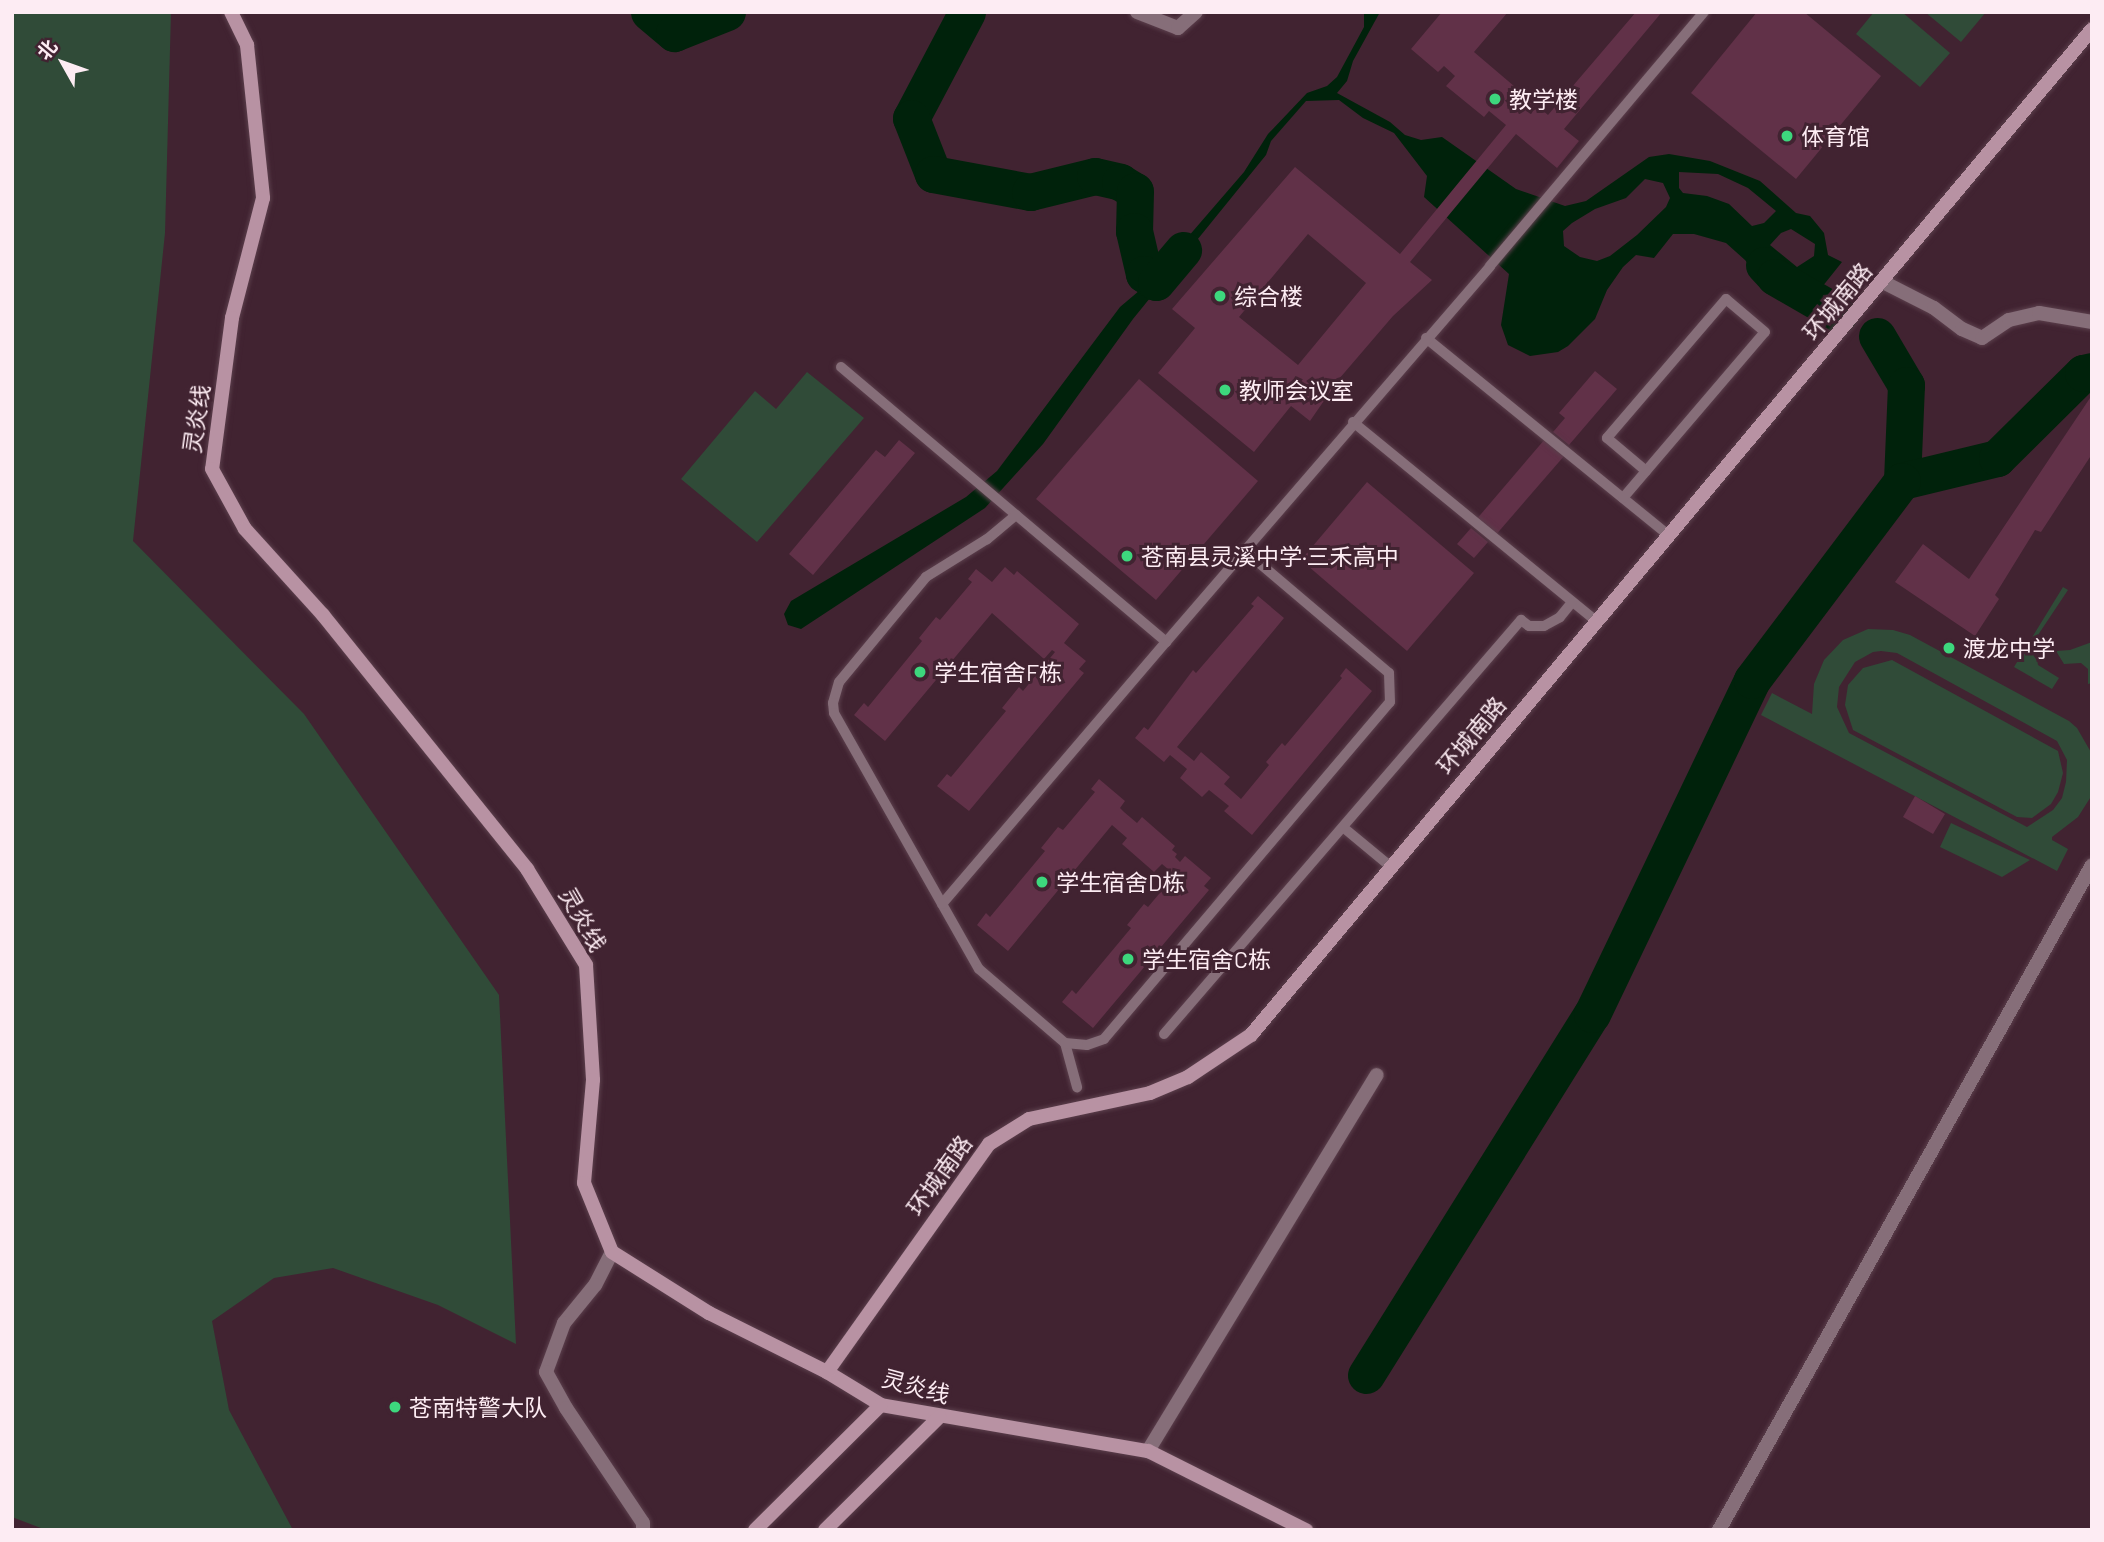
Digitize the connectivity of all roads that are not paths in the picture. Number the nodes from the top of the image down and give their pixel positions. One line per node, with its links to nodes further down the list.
1 (231, 12): 27 (main road, 灵炎线)
2 (1138, 12): 3 (street)
3 (1196, 12)
4 (1704, 12): 8 (lane)
5 (2092, 29): 6 (main road, 环城南路)
6 (1883, 282): 7 (street); 14 (main road, 环城南路)
7 (2092, 322)
8 (1426, 338): 10 (lane); 12 (lane)
9 (841, 367): 13 (lane)
10 (1353, 422): 15 (lane); 16 (lane)
11 (1646, 471): 11 (lane); 12 (lane)
12 (1623, 498): 14 (lane)
13 (1016, 515): 18 (lane); 22 (lane)
14 (1668, 535): 17 (main road, 环城南路)
15 (1244, 550): 18 (lane); 24 (lane)
16 (1572, 602): 17 (lane); 19 (lane)
17 (1595, 621): 21 (main road, 环城南路)
18 (1166, 642): 22 (lane)
19 (1344, 828): 21 (lane); 23 (lane)
20 (2092, 865): 36 (street)
21 (1391, 867): 28 (main road, 环城南路)
22 (942, 904): 24 (lane)
23 (1164, 1034)
24 (1065, 1043): 26 (lane)
25 (1377, 1075): 31 (street)
26 (1077, 1087)
27 (612, 1252): 28 (main road, 灵炎线); 32 (street)
28 (827, 1372): 29 (main road, 灵炎线)
29 (881, 1405): 30 (main road, 灵炎线); 33 (main road)
30 (939, 1417): 31 (main road, 灵炎线); 34 (main road)
31 (1148, 1451): 35 (main road, 灵炎线)
32 (643, 1530)
33 (755, 1530)
34 (825, 1530)
35 (1306, 1530)
36 (1720, 1530)

